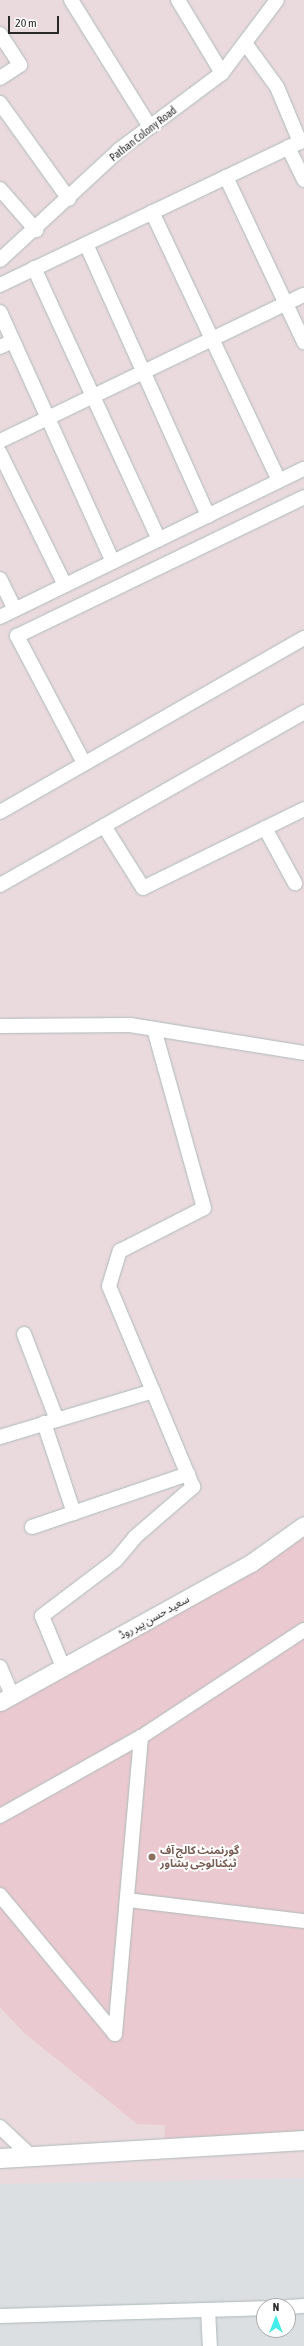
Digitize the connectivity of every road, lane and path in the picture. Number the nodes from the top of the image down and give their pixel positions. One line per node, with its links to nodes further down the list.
1 (71, 0): 10 (street)
2 (178, 0): 7 (street)
3 (277, 0): 5 (street, Pathan Colony Road)
4 (0, 34): 6 (street)
5 (245, 43): 7 (street, Pathan Colony Road); 11 (street)
6 (5, 52): 8 (street)
7 (222, 73): 10 (street, Pathan Colony Road)
8 (0, 78)
9 (0, 102): 15 (street)
10 (150, 127): 15 (street, Pathan Colony Road)
11 (297, 143): 12 (street); 13 (street)
12 (226, 177): 16 (street); 23 (street)
13 (304, 180)
14 (0, 189): 17 (street)
15 (69, 199): 17 (street, Pathan Colony Road)
16 (152, 212): 18 (street); 25 (street)
17 (36, 230): 19 (street, Pathan Colony Road)
18 (86, 244): 20 (street); 29 (street)
19 (0, 260)
20 (34, 268): 21 (street); 30 (street)
21 (0, 285)
22 (304, 295): 23 (street)
23 (286, 304): 25 (street); 27 (street)
24 (0, 312): 26 (street)
25 (211, 340): 29 (street); 35 (street)
26 (13, 341): 28 (street); 31 (street)
27 (304, 342)
28 (0, 347)
29 (143, 372): 30 (street); 37 (street)
30 (94, 396): 31 (street); 38 (street)
31 (48, 418): 32 (street); 39 (street)
32 (0, 441)
33 (0, 453): 41 (street)
34 (304, 469): 35 (street)
35 (279, 481): 37 (street)
36 (304, 497): 46 (street)
37 (208, 516): 38 (street)
38 (159, 540): 39 (street)
39 (113, 562): 41 (street)
40 (0, 579): 42 (street)
41 (65, 585): 42 (street)
42 (15, 610): 43 (street)
43 (0, 617)
44 (304, 638): 46 (street)
45 (304, 712): 49 (street)
46 (84, 763): 48 (street)
47 (304, 809): 50 (street)
48 (0, 812)
49 (104, 826): 50 (street); 52 (street)
50 (265, 828): 51 (street)
51 (296, 883)
52 (0, 885)
53 (0, 1026): 54 (street)
54 (154, 1029): 55 (street); 57 (street)
55 (304, 1053)
56 (24, 1334): 58 (street)
57 (153, 1391): 58 (street); 60 (street)
58 (50, 1422): 59 (street); 61 (street)
59 (0, 1437)
60 (188, 1474): 61 (street); 66 (street)
61 (74, 1513): 63 (street)
62 (304, 1525): 66 (street, سعید حسن پیر روڈ)
63 (32, 1527)
64 (304, 1630): 68 (street)
65 (0, 1667): 67 (street)
66 (63, 1667): 67 (street, سعید حسن پیر روڈ)
67 (6, 1699)
68 (141, 1737): 69 (street); 71 (street)
69 (0, 1816)
70 (0, 1895): 71 (street)
71 (127, 1900): 72 (street)
72 (304, 1921)
73 (0, 2127): 75 (street)
74 (304, 2140): 75 (main road)
75 (32, 2157): 76 (main road)
76 (0, 2158)
77 (256, 2308): 78 (street)
78 (208, 2310): 79 (street); 80 (street)
79 (0, 2316)
80 (210, 2346)

